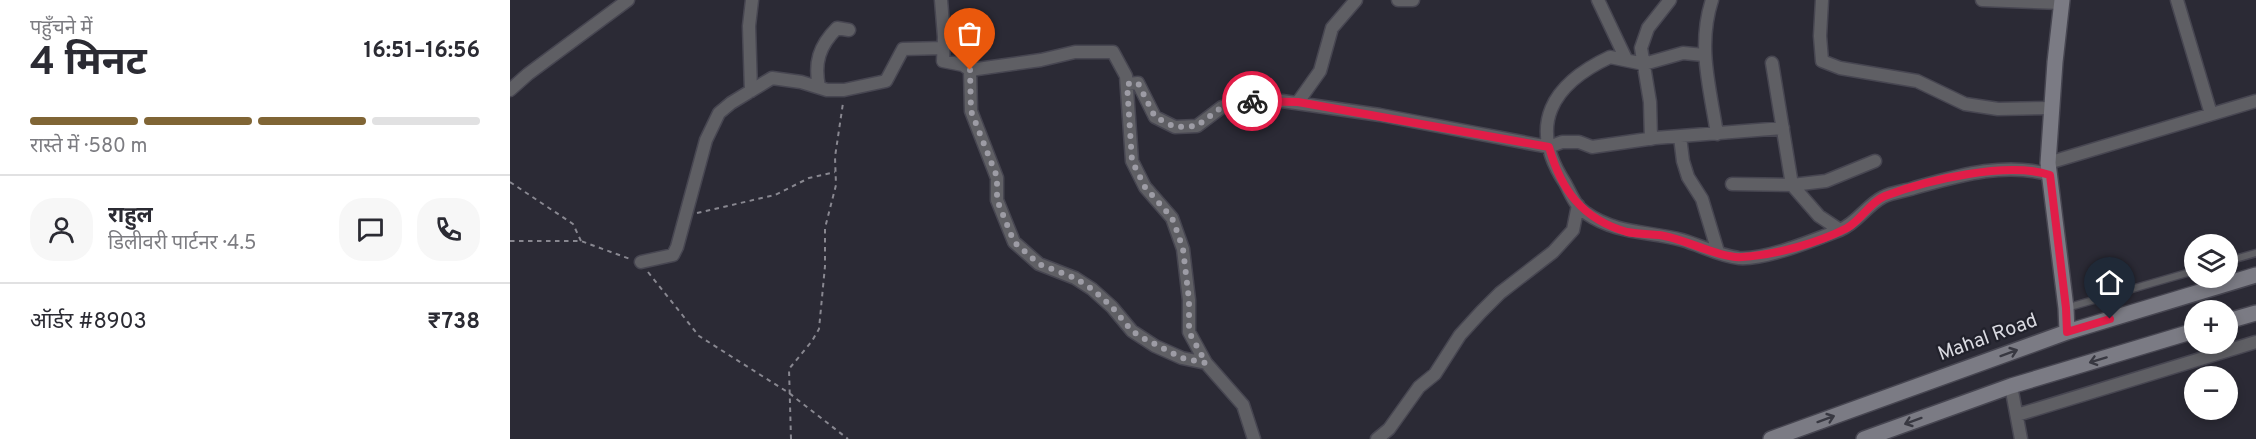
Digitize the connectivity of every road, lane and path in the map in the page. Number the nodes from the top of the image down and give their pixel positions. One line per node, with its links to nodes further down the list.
1 (628, 0): 24 (street)
2 (753, 0): 26 (street)
3 (940, 0): 16 (street)
4 (1356, 0): 28 (street)
5 (1398, 0): 6 (street)
6 (1413, 0)
7 (1598, 0): 18 (street)
8 (1670, 0): 20 (street)
9 (1712, 0): 17 (street)
10 (1822, 0): 29 (street)
11 (1982, 0): 12 (street)
12 (1997, 0): 14 (street)
13 (2177, 0): 30 (street)
14 (2062, 1): 29 (main road)
15 (849, 30): 23 (street)
16 (944, 48): 21 (street); 25 (street)
17 (1704, 56): 20 (street); 32 (street)
18 (1626, 59): 20 (street); 35 (street)
19 (1772, 63): 31 (street)
20 (1644, 64): 34 (street)
21 (970, 70): 22 (street); 59 (street)
22 (1127, 84): 28 (street); 59 (street)
23 (819, 87): 25 (street); 26 (street)
24 (510, 90)
25 (844, 90): 38 (path)
26 (751, 91): 43 (street)
27 (2256, 100): 30 (street)
28 (1298, 102): 35 (street)
29 (2052, 108): 37 (main road)
30 (2211, 114): 37 (street)
31 (1784, 128): 32 (street); 41 (street)
32 (1717, 134): 33 (street)
33 (1680, 137): 34 (street); 47 (street)
34 (1651, 139): 35 (street)
35 (1549, 147): 42 (street)
36 (1875, 161): 41 (street)
37 (2049, 169): 44 (street); 53 (main road)
38 (836, 172): 43 (path); 61 (path)
39 (510, 182): 46 (path)
40 (1732, 184): 41 (street)
41 (1792, 185): 44 (street)
42 (1578, 205): 47 (street); 66 (street)
43 (686, 216): 50 (street)
44 (1840, 230): 47 (street)
45 (510, 241): 46 (path)
46 (581, 241): 50 (path)
47 (1718, 252)
48 (2256, 253): 49 (lane)
49 (2238, 258)
50 (641, 262): 61 (path)
51 (2184, 274): 53 (lane)
52 (2256, 275): 56 (main road, Mahal Road)
53 (2066, 308): 56 (main road)
54 (2256, 313): 55 (main road)
55 (2238, 318)
56 (2067, 332): 67 (main road, Mahal Road, one-way to 56)
57 (2184, 334): 60 (main road, one-way to 60)
58 (2256, 342): 62 (street)
59 (1206, 363): 65 (street)
60 (2011, 386): 62 (street); 68 (main road, one-way to 68)
61 (789, 393): 63 (path); 64 (path)
62 (2017, 415): 69 (street)
63 (792, 439)
64 (849, 439)
65 (1254, 439)
66 (1377, 439)
67 (1771, 439)
68 (1864, 439)
69 (2021, 439)

